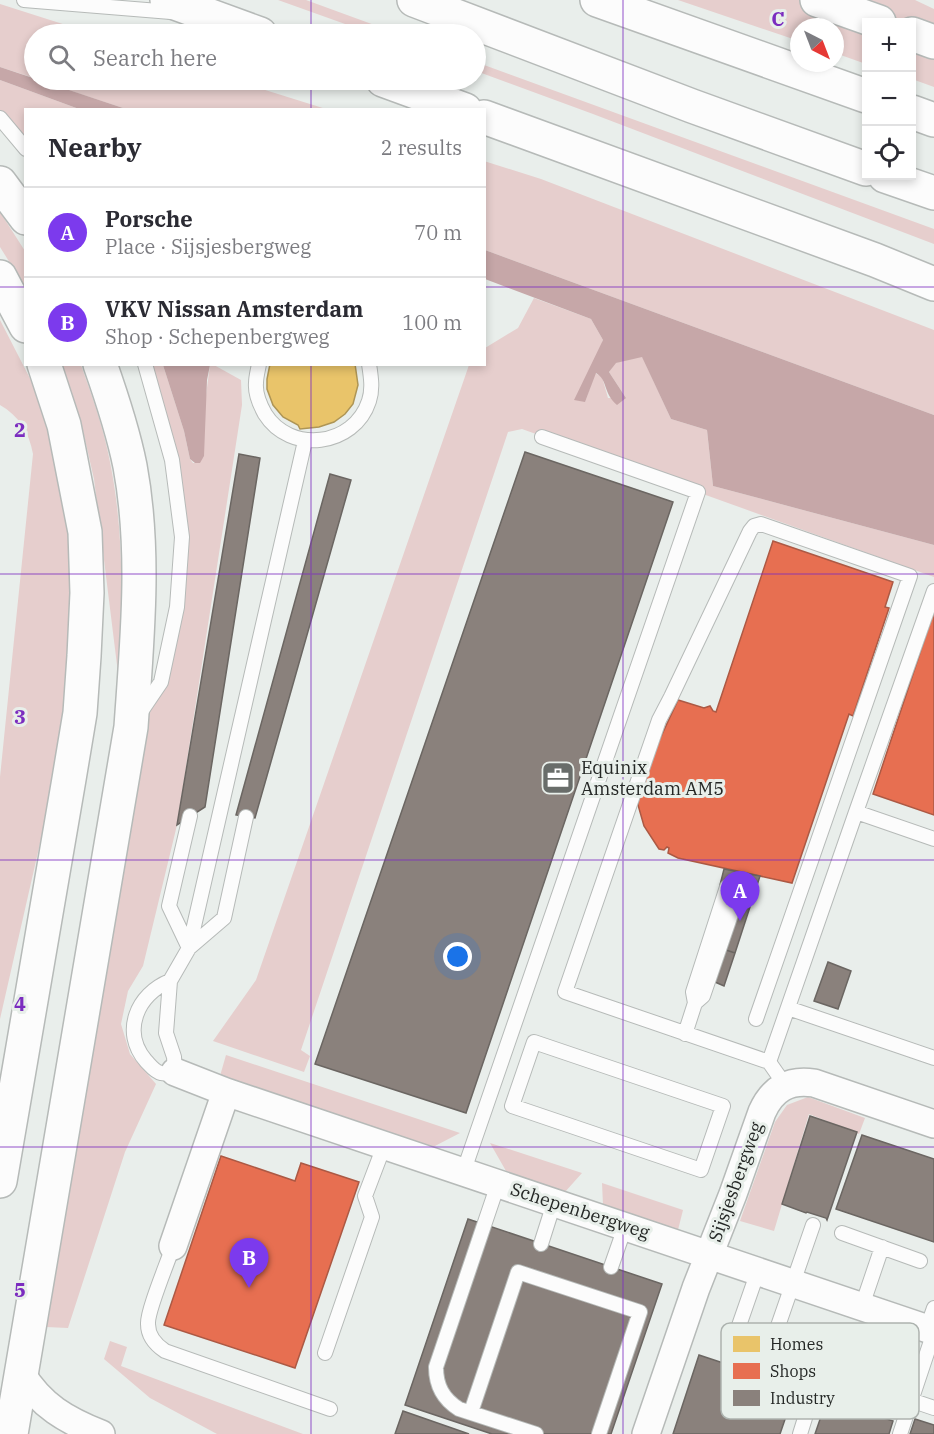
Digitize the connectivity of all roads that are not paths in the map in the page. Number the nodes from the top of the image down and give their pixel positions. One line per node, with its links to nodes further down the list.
1 (24, 0): 6 (lane)
2 (167, 0): 6 (highway)
3 (414, 0): 9 (highway)
4 (597, 0): 14 (highway)
5 (817, 0): 7 (highway)
6 (207, 15): 8 (highway)
7 (868, 18)
8 (232, 24)
9 (477, 24)
10 (486, 27): 21 (highway)
11 (916, 35): 12 (highway)
12 (934, 42)
13 (410, 90): 15 (highway)
14 (862, 94)
15 (460, 108)
16 (916, 113): 19 (highway)
17 (0, 118): 20 (lane)
18 (486, 118): 27 (highway)
19 (934, 120)
20 (24, 147)
21 (862, 167)
22 (897, 180): 24 (highway)
23 (0, 183): 25 (highway)
24 (934, 193)
25 (24, 215)
26 (0, 277): 28 (highway)
27 (934, 284)
28 (24, 322)
29 (45, 366): 57 (highway)
30 (101, 366): 37 (highway)
31 (146, 366): 37 (lane)
32 (259, 366): 35 (lane)
33 (369, 366): 35 (lane)
34 (542, 437): 56 (lane)
35 (305, 441): 43 (lane)
36 (934, 591): 38 (lane)
37 (130, 727): 77 (highway)
38 (856, 812): 41 (lane); 45 (lane)
39 (190, 816): 43 (lane)
40 (246, 817): 43 (lane)
41 (934, 839)
42 (733, 889): 47 (lane)
43 (189, 948): 44 (lane)
44 (170, 981): 50 (lane); 50 (lane)
45 (788, 1008): 48 (lane); 49 (lane)
46 (756, 1019): 47 (lane)
47 (686, 1034): 49 (lane)
48 (934, 1058)
49 (769, 1062): 51 (lane)
50 (175, 1072): 52 (street, Schepenbergweg)
51 (785, 1085): 54 (street); 66 (street, Sijsjesbergweg)
52 (226, 1092): 55 (street, Schepenbergweg); 64 (street)
53 (723, 1106): 53 (lane)
54 (934, 1124)
55 (384, 1146): 56 (street, Schepenbergweg); 75 (lane)
56 (463, 1173): 58 (street, Schepenbergweg)
57 (0, 1181)
58 (498, 1184): 59 (street, Schepenbergweg); 81 (lane)
59 (554, 1203): 61 (street, Schepenbergweg); 63 (lane)
60 (813, 1225): 70 (lane)
61 (626, 1227): 66 (street, Schepenbergweg); 68 (lane)
62 (842, 1233): 65 (lane)
63 (541, 1244)
64 (173, 1246): 80 (lane)
65 (882, 1247): 67 (lane); 71 (lane)
66 (710, 1254): 69 (street, Schepenbergweg); 88 (street, Sijsjesbergweg)
67 (920, 1261)
68 (610, 1267)
69 (758, 1271): 70 (street, Schepenbergweg); 72 (lane)
70 (793, 1283): 71 (street, Schepenbergweg); 73 (lane)
71 (862, 1306): 74 (street, Schepenbergweg)
72 (740, 1323)
73 (779, 1323)
74 (932, 1325): 76 (lane)
75 (325, 1353)
76 (919, 1371)
77 (21, 1373): 84 (highway); 85 (street)
78 (919, 1403): 79 (lane)
79 (934, 1408)
80 (330, 1409)
81 (471, 1412): 86 (lane); 87 (lane)
82 (805, 1419): 89 (lane)
83 (905, 1419): 90 (lane)
84 (11, 1434)
85 (101, 1434)
86 (536, 1434)
87 (599, 1434)
88 (646, 1434)
89 (800, 1434)
90 (900, 1434)

